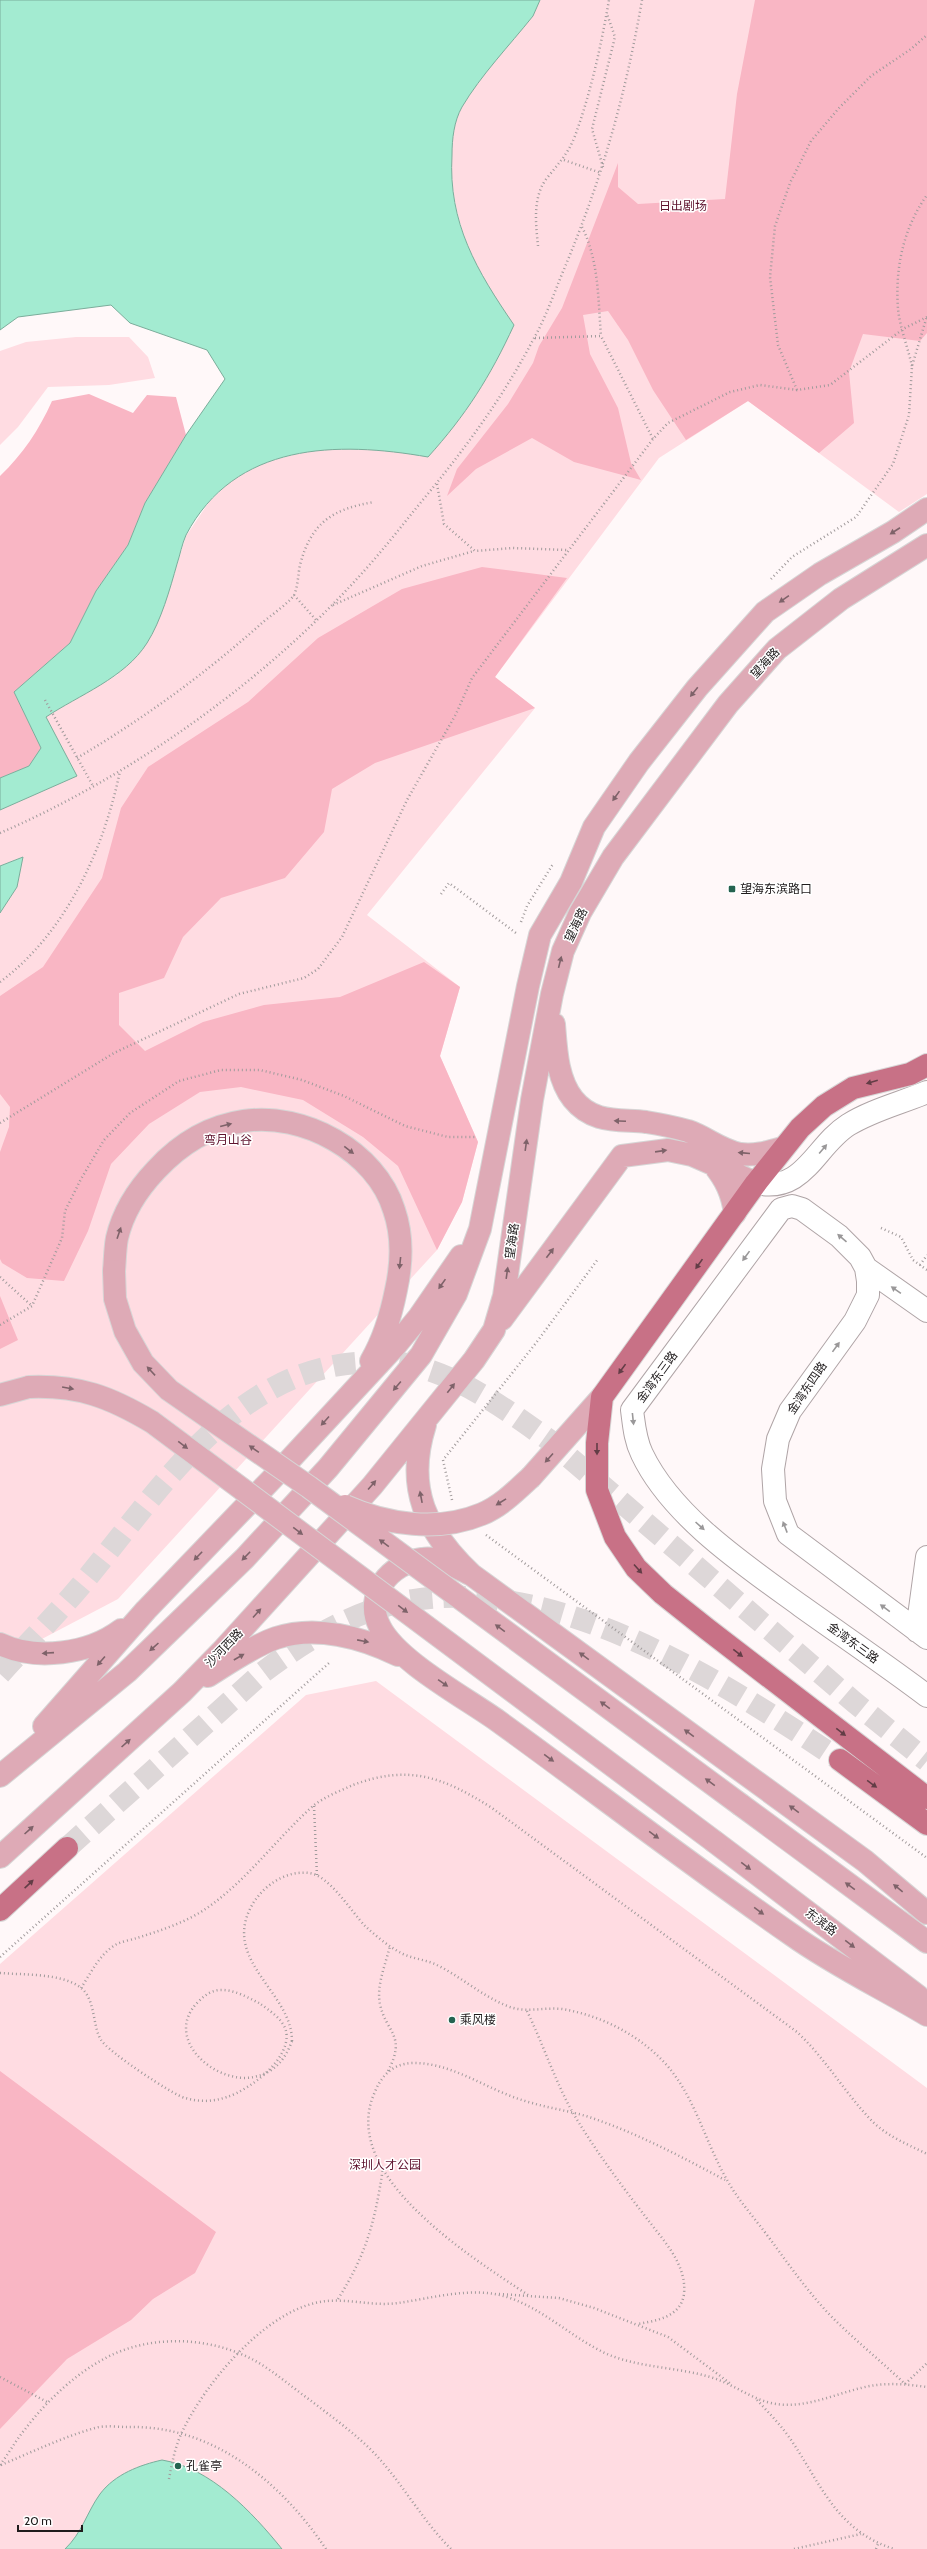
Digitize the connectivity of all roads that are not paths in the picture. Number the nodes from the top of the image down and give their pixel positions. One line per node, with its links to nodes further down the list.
1 (927, 509): 12 (main road, 望海路, one-way to 12)
2 (927, 545): 3 (main road, 望海路, one-way to 2)
3 (552, 994): 6 (main road, one-way to 3); 15 (main road, 望海路, one-way to 3)
4 (927, 1065): 6 (highway, one-way to 6)
5 (927, 1092): 8 (street, one-way to 5)
6 (782, 1148): 9 (highway)
7 (712, 1163): 9 (main road); 11 (main road); 15 (main road, one-way to 7)
8 (806, 1169): 9 (street); 10 (street)
9 (756, 1183): 11 (highway)
10 (802, 1209): 13 (street, one-way to 10); 27 (street, 金湾东三路, one-way to 27)
11 (735, 1213): 18 (highway, one-way to 18)
12 (480, 1229): 16 (main road, one-way to 16); 32 (main road, 望海路, one-way to 32)
13 (866, 1268): 14 (street, one-way to 13); 24 (street, 金湾东四路, one-way to 13)
14 (927, 1311)
15 (494, 1330): 19 (main road, 望海路, one-way to 15)
16 (351, 1392): 20 (main road, one-way to 16, bridge); 23 (main road, one-way to 23)
17 (0, 1395): 40 (main road, 东滨路, one-way to 40, bridge)
18 (602, 1397): 20 (main road, one-way to 20, bridge); 33 (highway, one-way to 33)
19 (427, 1419): 22 (main road, one-way to 19); 28 (main road, 沙河西路, one-way to 19)
20 (309, 1487): 39 (main road, one-way to 20, bridge)
21 (927, 1557): 24 (street)
22 (472, 1575): 26 (main road); 38 (main road, one-way to 22)
23 (146, 1610): 25 (main road, one-way to 25); 31 (main road, one-way to 31)
24 (924, 1629)
25 (0, 1644)
26 (411, 1661): 28 (main road, one-way to 26); 41 (main road, one-way to 41)
27 (916, 1680): 29 (street, 金湾东三路)
28 (182, 1692): 36 (main road, 沙河西路, one-way to 28)
29 (927, 1696)
30 (840, 1760): 34 (highway, one-way to 34)
31 (0, 1771)
32 (0, 1776)
33 (927, 1798)
34 (927, 1824)
35 (67, 1848): 37 (highway, one-way to 35)
36 (0, 1856)
37 (0, 1910)
38 (927, 1914)
39 (927, 1942)
40 (927, 2002)
41 (927, 2014)

